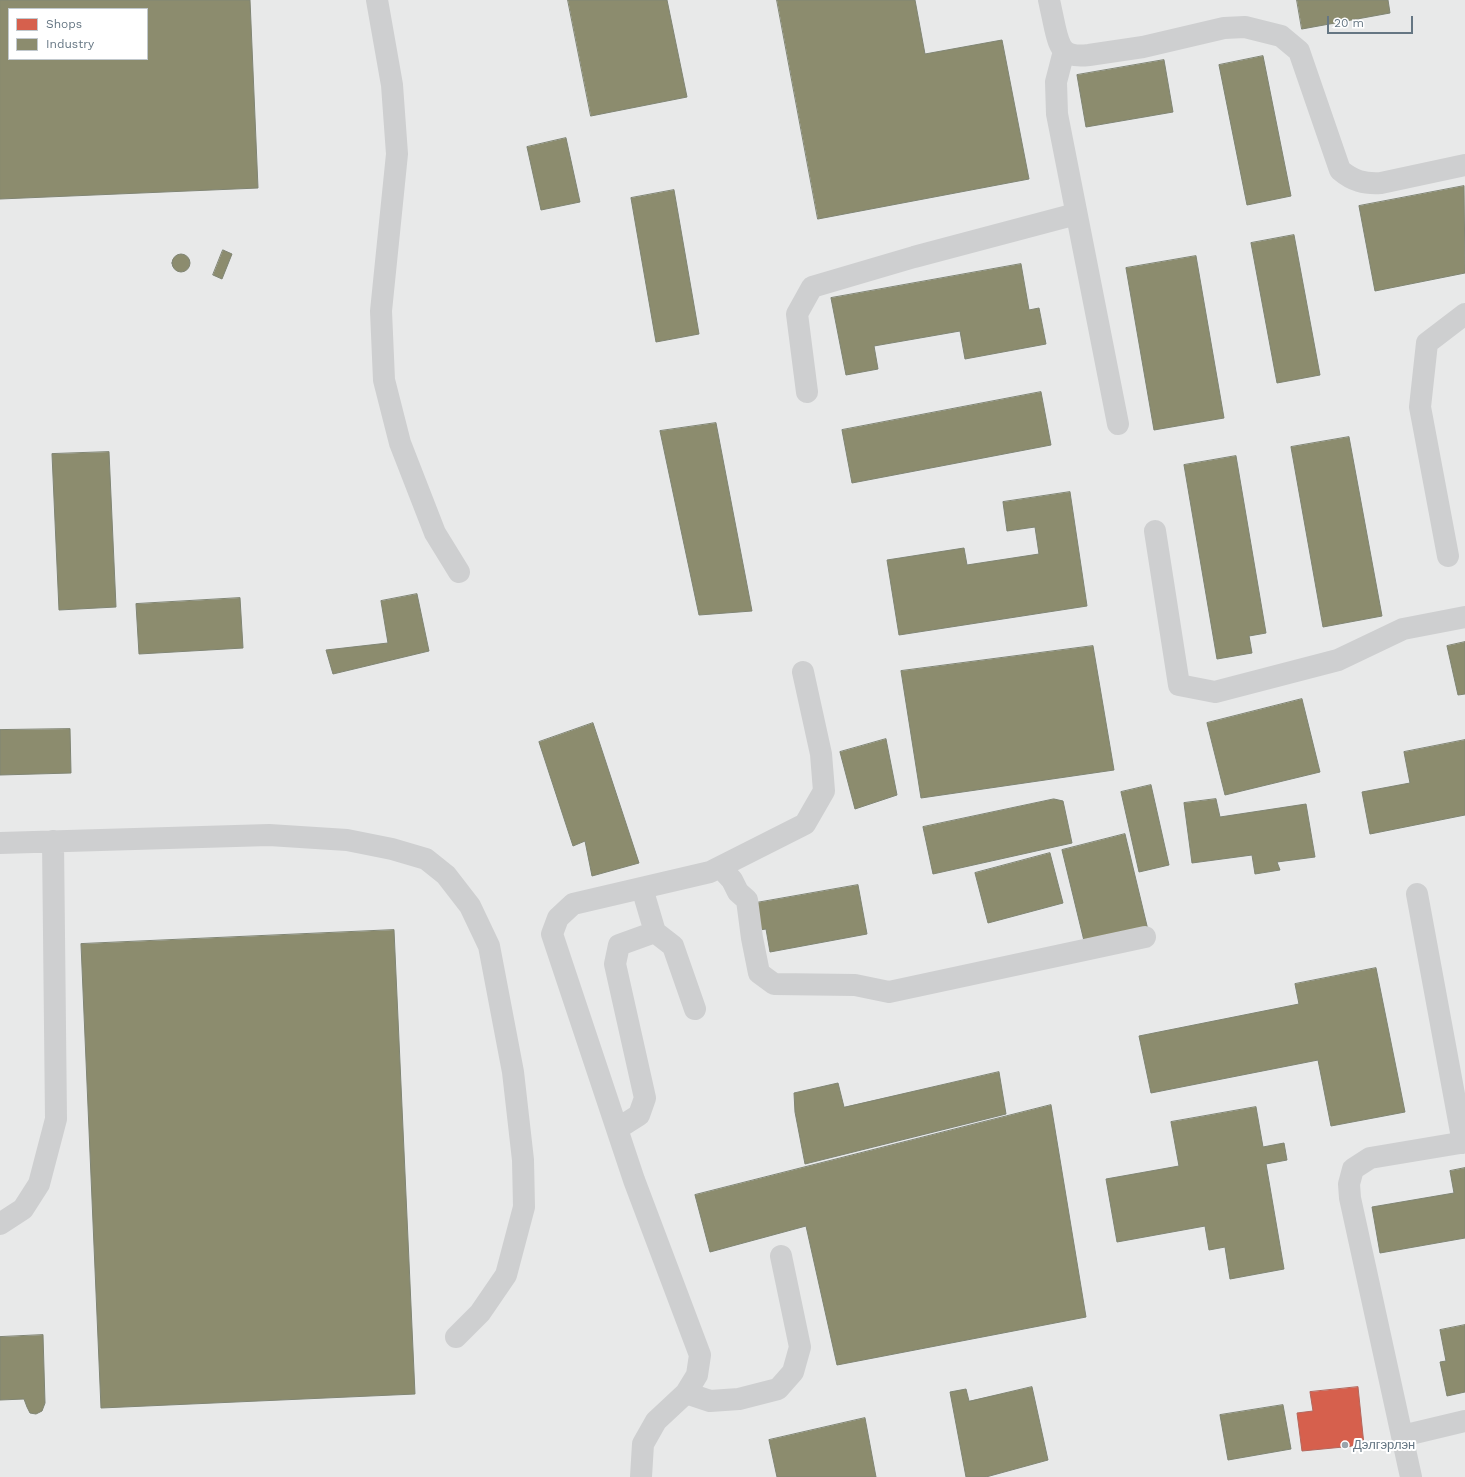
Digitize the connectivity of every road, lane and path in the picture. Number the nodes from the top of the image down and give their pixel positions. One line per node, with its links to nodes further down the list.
1 (377, 0): 11 (lane)
2 (1048, 0): 3 (lane)
3 (1064, 51): 4 (lane); 5 (lane)
4 (1465, 165)
5 (1076, 214): 7 (lane); 8 (lane)
6 (1465, 314): 10 (lane)
7 (807, 392)
8 (1118, 424)
9 (1155, 531): 12 (lane)
10 (1448, 556)
11 (459, 572)
12 (1465, 617)
13 (803, 672): 16 (lane)
14 (53, 841): 15 (lane); 24 (lane); 26 (lane)
15 (0, 843)
16 (720, 867): 17 (lane); 20 (lane)
17 (642, 888): 19 (lane); 22 (lane)
18 (1417, 894): 23 (lane)
19 (655, 932): 21 (lane); 22 (lane)
20 (1145, 937)
21 (694, 1009)
22 (617, 1128): 27 (lane)
23 (1464, 1143): 29 (lane)
24 (0, 1224)
25 (780, 1256): 27 (lane)
26 (456, 1337)
27 (686, 1393): 30 (lane)
28 (1465, 1421): 29 (lane)
29 (1402, 1436): 31 (lane)
30 (641, 1477)
31 (1412, 1477)

